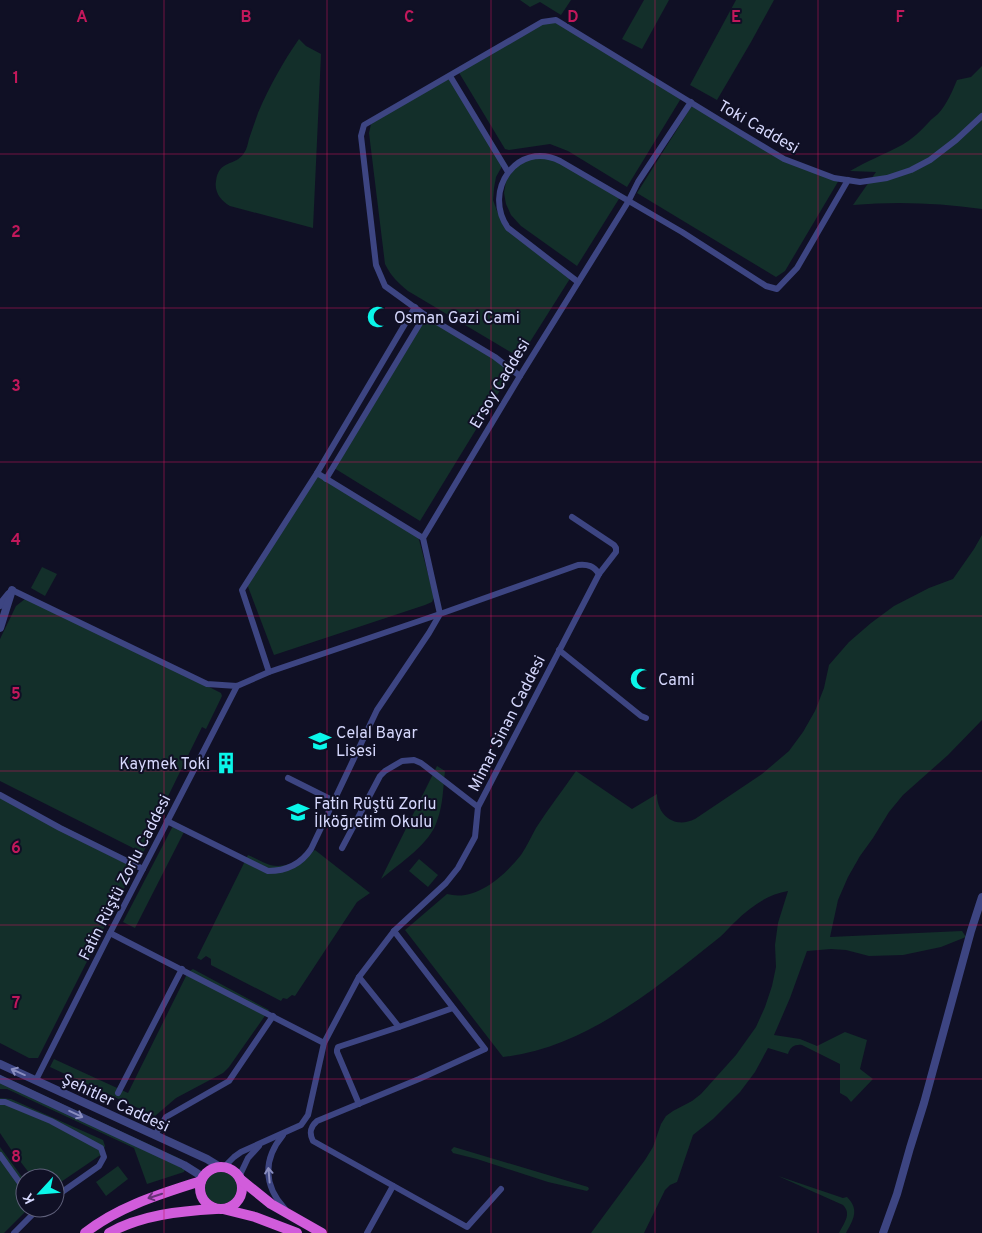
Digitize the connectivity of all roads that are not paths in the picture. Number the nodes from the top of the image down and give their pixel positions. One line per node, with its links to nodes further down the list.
1 (450, 76): 2 (street, Toki Caddesi); 4 (street); 8 (street)
2 (691, 102): 5 (street, Toki Caddesi); 6 (street, Ersoy Caddesi)
3 (982, 116): 5 (street, Toki Caddesi)
4 (508, 172): 6 (street); 7 (street)
5 (848, 180): 6 (street)
6 (628, 202): 7 (street, Ersoy Caddesi)
7 (578, 282): 10 (street, Ersoy Caddesi)
8 (415, 307): 9 (street); 11 (street)
9 (425, 314): 10 (street); 12 (street)
10 (520, 376): 14 (street, Ersoy Caddesi)
11 (317, 473): 12 (street); 21 (street)
12 (326, 479): 14 (street)
13 (572, 517): 15 (street, Mimar Sinan Caddesi)
14 (423, 538): 18 (street)
15 (599, 574): 18 (street); 20 (street, Mimar Sinan Caddesi)
16 (12, 590): 17 (street); 19 (street); 22 (street)
17 (0, 605)
18 (440, 614): 21 (street); 26 (street)
19 (0, 628)
20 (559, 650): 23 (street); 27 (street, Mimar Sinan Caddesi)
21 (269, 672): 22 (street)
22 (237, 686): 28 (street, Fatin Rüştü Zorlu Caddesi)
23 (646, 718)
24 (288, 778): 26 (street)
25 (0, 795): 30 (street)
26 (334, 802): 28 (street)
27 (478, 807): 29 (street); 32 (street, Mimar Sinan Caddesi)
28 (167, 821): 30 (street, Fatin Rüştü Zorlu Caddesi)
29 (342, 848)
30 (142, 869): 33 (street, Fatin Rüştü Zorlu Caddesi)
31 (982, 897): 68 (street)
32 (394, 931): 35 (street, Mimar Sinan Caddesi); 36 (street)
33 (110, 933): 34 (street); 42 (street, Fatin Rüştü Zorlu Caddesi)
34 (182, 969): 37 (street); 43 (street)
35 (359, 978): 38 (street); 39 (street, Mimar Sinan Caddesi)
36 (453, 1008): 38 (street); 45 (street)
37 (273, 1016): 39 (street); 49 (street)
38 (399, 1027): 45 (street)
39 (324, 1043): 46 (street, Mimar Sinan Caddesi)
40 (0, 1064): 42 (street, Şehitler Caddesi, one-way to 40)
41 (0, 1079): 55 (street, Şehitler Caddesi, one-way to 55)
42 (36, 1080): 49 (street, Şehitler Caddesi)
43 (118, 1093)
44 (0, 1102): 58 (street)
45 (359, 1104): 47 (street)
46 (304, 1121): 47 (street); 48 (street)
47 (311, 1128): 56 (street)
48 (286, 1132): 50 (street); 60 (street, one-way to 48)
49 (155, 1135): 52 (street, Şehitler Caddesi)
50 (262, 1143): 52 (street); 54 (street)
51 (0, 1155): 53 (street)
52 (222, 1167): 54 (highway); 55 (highway)
53 (15, 1176)
54 (240, 1178): 59 (highway); 60 (highway)
55 (202, 1179): 59 (highway); 63 (highway, one-way to 63)
56 (393, 1186): 57 (street); 67 (street)
57 (501, 1189)
58 (65, 1190)
59 (220, 1209): 64 (highway); 65 (highway)
60 (291, 1215): 66 (highway)
61 (29, 1218): 62 (street)
62 (14, 1233)
63 (85, 1233)
64 (109, 1233)
65 (297, 1233)
66 (322, 1233)
67 (367, 1233)
68 (884, 1233)

